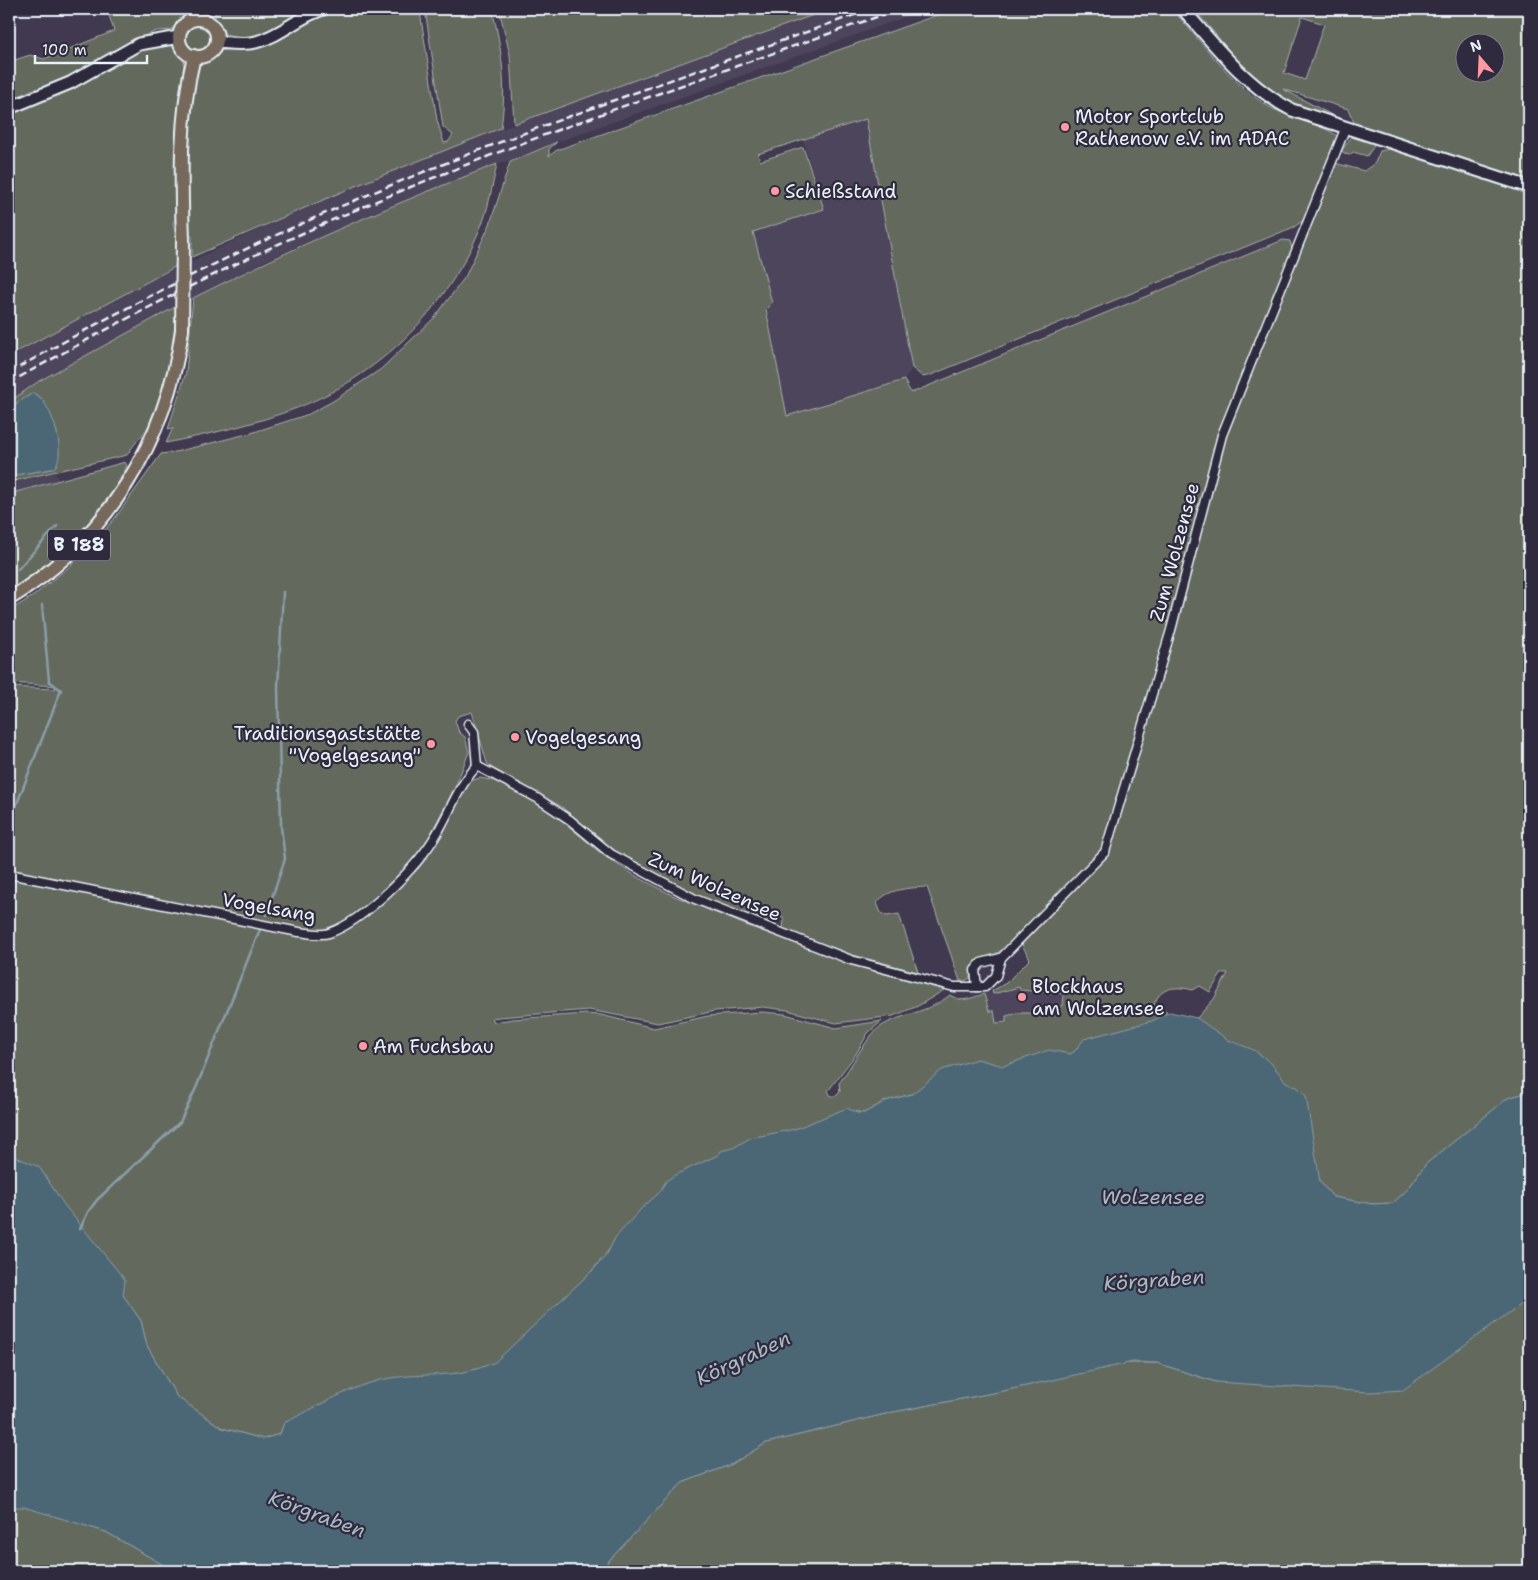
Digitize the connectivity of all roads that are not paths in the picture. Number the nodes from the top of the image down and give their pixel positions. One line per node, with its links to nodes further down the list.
1 (323, 9): 5 (main road)
2 (1183, 9): 8 (main road)
3 (205, 14): 4 (main road); 5 (main road)
4 (179, 37): 6 (main road); 7 (main road)
5 (217, 42): 6 (main road)
6 (194, 56): 10 (main road, B 188, bridge)
7 (9, 108)
8 (1345, 129): 9 (main road); 14 (street, Zum Wolzensee)
9 (1529, 187)
10 (9, 599)
11 (468, 724): 12 (street)
12 (477, 766): 13 (street, Vogelsang); 15 (street, Zum Wolzensee)
13 (9, 874)
14 (1001, 958): 15 (street, Zum Wolzensee); 15 (street, Zum Wolzensee)
15 (977, 987)

